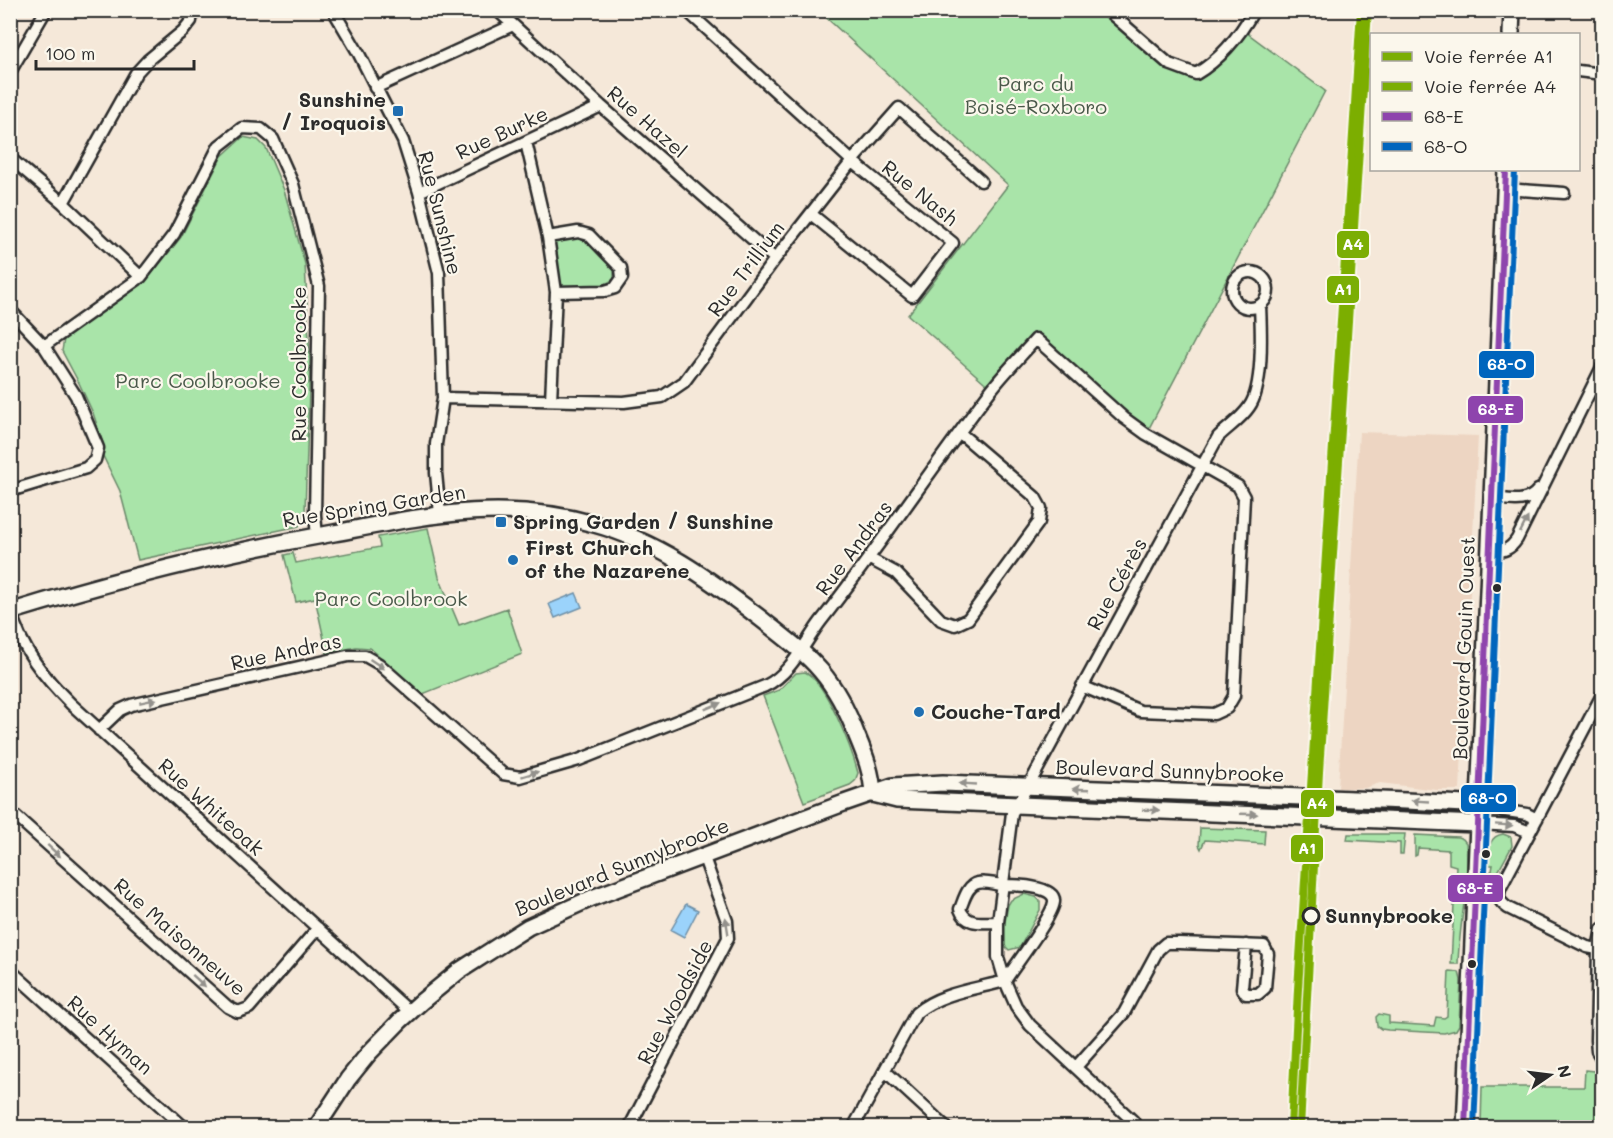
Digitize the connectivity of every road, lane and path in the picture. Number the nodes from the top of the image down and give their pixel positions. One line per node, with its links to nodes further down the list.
1 (46, 10): 12 (street)
2 (192, 10): 24 (street)
3 (333, 10): 14 (street, Rue Sunshine)
4 (497, 10): 9 (street, Rue Hazel)
5 (686, 10): 18 (street)
6 (1107, 10): 7 (street)
7 (1254, 10)
8 (1512, 10): 10 (street)
9 (513, 26): 14 (street); 15 (street, Rue Hazel)
10 (1511, 33)
11 (1580, 71): 13 (street)
12 (10, 72)
13 (1602, 74)
14 (375, 88): 22 (street, Rue Sunshine)
15 (601, 106): 16 (street, Rue Burke); 27 (street, Rue Hazel)
16 (526, 142): 22 (street, Rue Burke); 26 (street)
17 (10, 158): 24 (street)
18 (852, 161): 20 (street, Rue Nash); 25 (street, Rue Trillium); 25 (street, Rue Nash)
19 (1506, 171): 21 (street, Boulevard Gouin Ouest)
20 (981, 182)
21 (1505, 189): 23 (street); 40 (street, Boulevard Gouin Ouest)
22 (419, 192): 34 (street, Rue Sunshine)
23 (1564, 193)
24 (63, 202): 28 (street)
25 (811, 214): 27 (street, Rue Trillium)
26 (548, 237): 29 (street); 29 (street)
27 (775, 259): 35 (street, Rue Trillium)
28 (141, 277): 32 (street, Rue Coolbrooke); 42 (street, Rue Coolbrooke)
29 (556, 292): 35 (street)
30 (1260, 305): 37 (street, Rue Cérès)
31 (10, 310): 32 (street)
32 (44, 346): 39 (street)
33 (1602, 367): 38 (street)
34 (443, 398): 35 (street, Rue Trillium); 41 (street, Rue Sunshine)
35 (551, 400)
36 (960, 433): 37 (street, Rue Andras); 44 (street, Rue Andras); 44 (street)
37 (1202, 467): 47 (street, Rue Cérès); 47 (street, Rue Andras)
38 (1545, 480): 40 (street); 43 (street, one-way to 38)
39 (10, 491)
40 (1492, 498): 43 (street, Boulevard Gouin Ouest)
41 (440, 514): 42 (street, Rue Spring Garden); 46 (street, Rue Spring Garden)
42 (317, 536): 45 (street, Rue Spring Garden)
43 (1490, 551): 53 (street, Boulevard Gouin Ouest)
44 (870, 559): 46 (street, Rue Andras)
45 (11, 612): 49 (street, Rue Whiteoak)
46 (800, 650): 49 (street, Rue Andras, one-way to 46); 51 (street, Rue Spring Garden)
47 (1082, 686): 50 (street, Rue Cérès)
48 (1602, 695): 55 (street)
49 (99, 730): 61 (street, Rue Whiteoak)
50 (1027, 787): 51 (street, Boulevard Sunnybrooke, one-way to 51); 52 (street, Rue Cérès); 53 (street, Boulevard Sunnybrooke, one-way to 50)
51 (873, 794): 52 (street, Boulevard Sunnybrooke); 58 (street, Boulevard Sunnybrooke)
52 (1016, 805): 56 (street, Boulevard Sunnybrooke, one-way to 56); 59 (street, Rue Cérès)
53 (1478, 807): 55 (street, Boulevard Sunnybrooke); 56 (street, Boulevard Gouin Ouest)
54 (10, 811): 61 (street, Rue Maisonneuve, one-way to 61)
55 (1537, 819): 57 (street)
56 (1478, 824): 57 (street, Boulevard Sunnybrooke, one-way to 57); 77 (street, Boulevard Gouin Ouest)
57 (1530, 832): 64 (street)
58 (703, 855): 67 (street, Boulevard Sunnybrooke); 73 (street, Rue Woodside, one-way to 58)
59 (1004, 885): 60 (street, Rue Cérès); 60 (street); 66 (street)
60 (998, 921): 66 (street, Rue Cérès)
61 (318, 928): 67 (street, Rue Whiteoak)
62 (1602, 929): 64 (street)
63 (1246, 945): 63 (street); 69 (street)
64 (1598, 950): 68 (street)
65 (10, 970): 71 (street, Rue Hyman)
66 (1005, 981): 69 (street, Rue Cérès); 70 (street)
67 (410, 1012): 72 (street, Boulevard Sunnybrooke)
68 (1602, 1059)
69 (1076, 1067): 76 (street, Rue Cérès)
70 (885, 1071): 74 (street); 75 (street)
71 (185, 1128)
72 (316, 1128)
73 (629, 1128)
74 (853, 1128)
75 (947, 1128)
76 (1137, 1128)
77 (1465, 1128)

